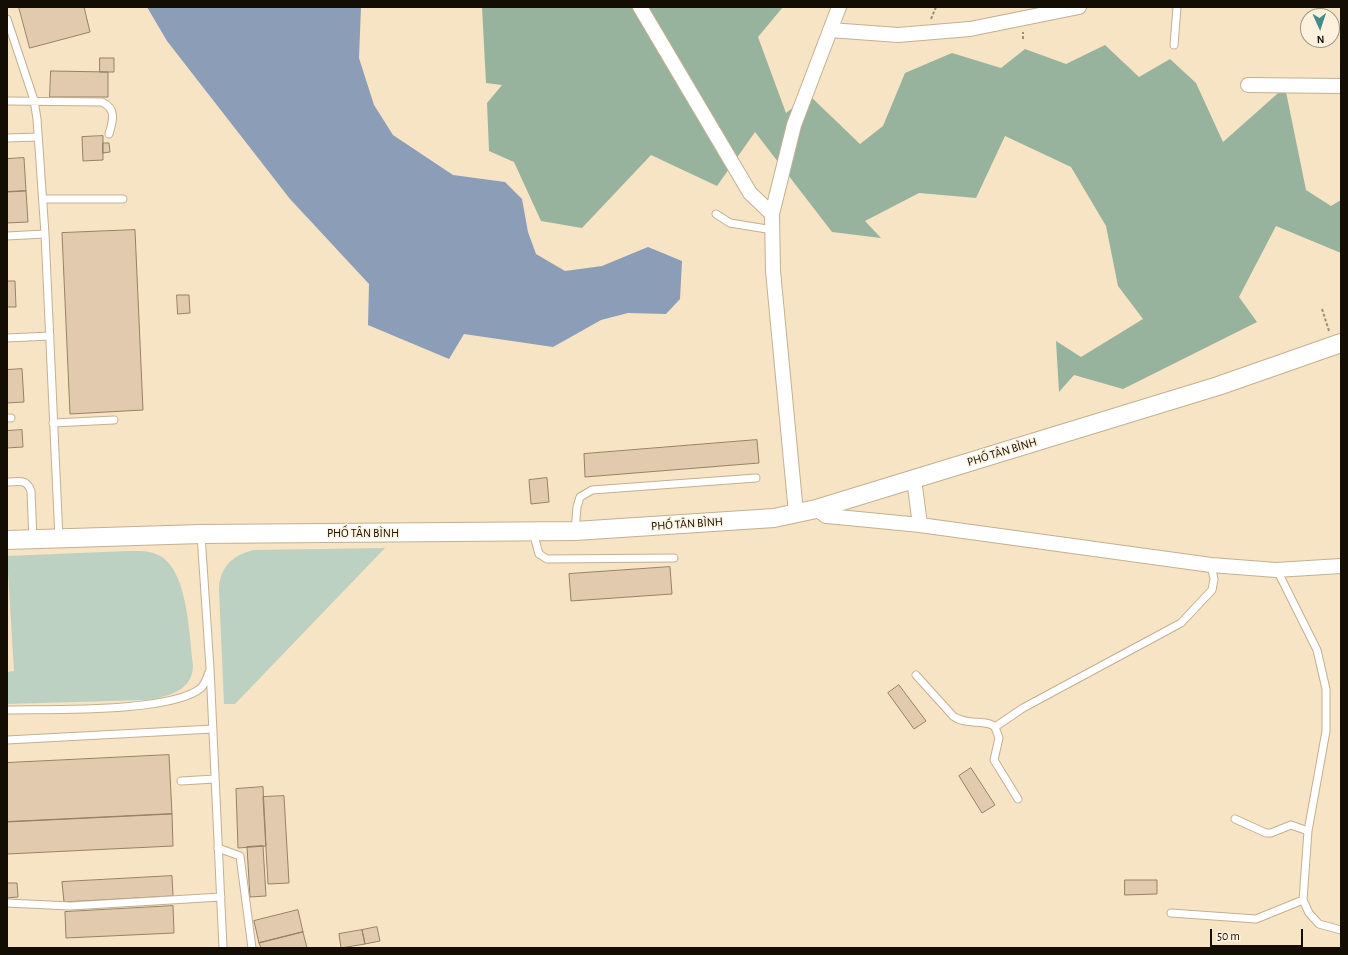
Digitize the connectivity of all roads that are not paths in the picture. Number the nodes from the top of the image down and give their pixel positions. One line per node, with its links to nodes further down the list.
1 (640, 7): 18 (street)
2 (840, 7): 6 (street)
3 (1079, 7): 6 (street)
4 (1177, 7): 7 (lane)
5 (7, 19): 10 (lane)
6 (830, 30): 18 (street)
7 (1174, 45)
8 (1248, 85): 9 (street)
9 (1341, 86)
10 (34, 100): 11 (lane); 12 (lane); 13 (lane)
11 (7, 101)
12 (109, 134)
13 (38, 137): 14 (lane); 16 (lane)
14 (7, 138)
15 (123, 198): 16 (lane)
16 (42, 199): 20 (lane)
17 (716, 214): 19 (lane)
18 (772, 214): 19 (street)
19 (773, 230): 31 (street)
20 (45, 234): 21 (lane); 22 (lane)
21 (7, 236)
22 (50, 336): 23 (lane); 26 (lane)
23 (7, 338)
24 (1338, 345): 28 (street, PHỐ TÂN BÌNH)
25 (114, 420): 26 (lane)
26 (53, 423): 37 (lane)
27 (756, 478): 33 (lane)
28 (914, 479): 30 (street, PHỐ TÂN BÌNH); 32 (street)
29 (7, 482): 36 (lane)
30 (816, 509): 31 (street, PHỐ TÂN BÌNH); 32 (street)
31 (796, 513): 33 (street, PHỐ TÂN BÌNH)
32 (920, 525): 40 (street)
33 (575, 531): 34 (street, PHỐ TÂN BÌNH)
34 (533, 532): 35 (street, PHỐ TÂN BÌNH); 39 (lane)
35 (201, 534): 37 (street, PHỐ TÂN BÌNH); 43 (lane)
36 (33, 539): 37 (street, PHỐ TÂN BÌNH); 38 (street, PHỐ TÂN BÌNH)
37 (59, 539)
38 (7, 540)
39 (674, 558)
40 (1211, 565): 42 (street); 46 (lane)
41 (1341, 566): 42 (street)
42 (1276, 570): 53 (lane)
43 (210, 668): 45 (lane); 47 (lane)
44 (916, 676): 46 (lane)
45 (7, 710)
46 (996, 727): 51 (lane)
47 (213, 729): 48 (lane); 49 (lane)
48 (7, 740)
49 (215, 779): 50 (lane); 54 (lane)
50 (181, 781)
51 (1018, 799)
52 (1235, 818): 53 (lane)
53 (1308, 831): 56 (lane)
54 (218, 848): 55 (lane); 61 (lane)
55 (221, 897): 57 (lane); 60 (lane)
56 (1303, 900): 58 (lane); 59 (lane)
57 (7, 903)
58 (1171, 913)
59 (1341, 930)
60 (223, 948)
61 (252, 948)

